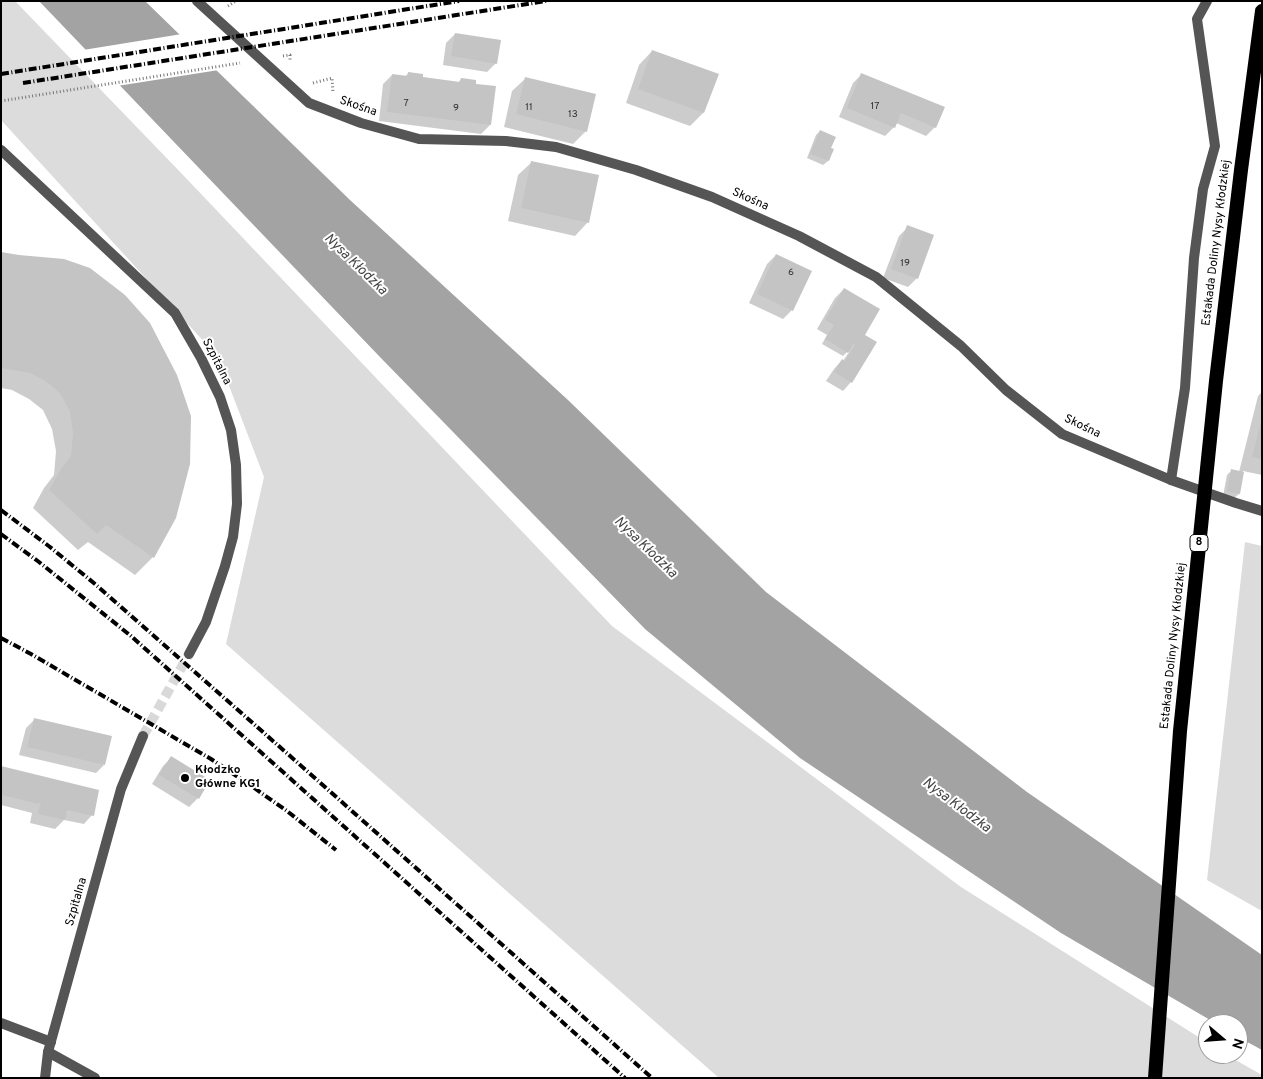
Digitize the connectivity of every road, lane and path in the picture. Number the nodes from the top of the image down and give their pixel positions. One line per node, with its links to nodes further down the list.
1 (197, 1): 9 (street, Skośna)
2 (1207, 1): 9 (street)
3 (1262, 11): 17 (highway, Estakada Doliny Nysy Kłodzkiej / 8)
4 (240, 63): 7 (path)
5 (323, 80): 6 (path)
6 (333, 94)
7 (1, 101)
8 (1, 150): 11 (street, Szpitalna)
9 (1171, 480): 10 (street, Skośna)
10 (1262, 511)
11 (189, 654)
12 (143, 736): 14 (street, Szpitalna)
13 (1, 1023): 14 (street)
14 (49, 1047): 15 (street, Szpitalna); 16 (street)
15 (46, 1078)
16 (95, 1078)
17 (1155, 1078)

